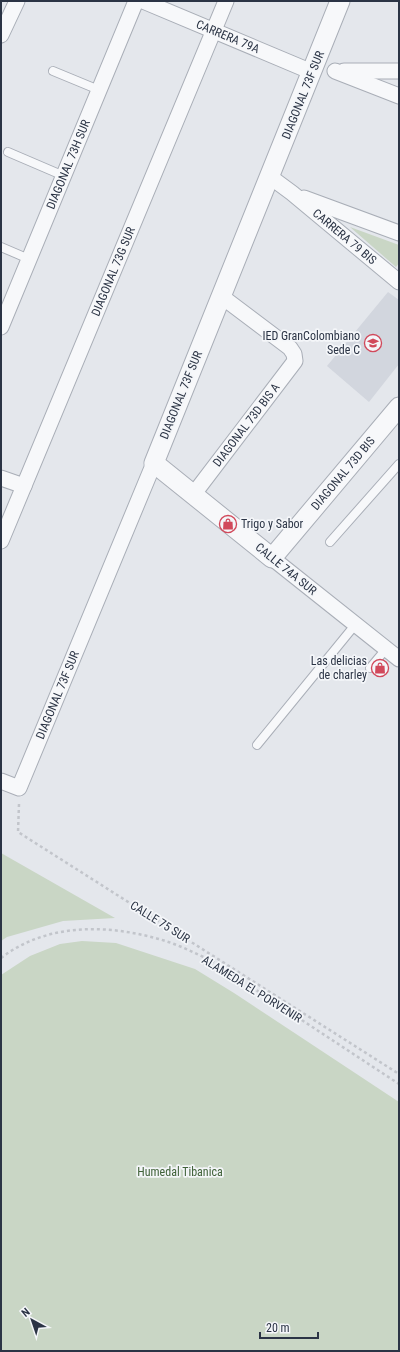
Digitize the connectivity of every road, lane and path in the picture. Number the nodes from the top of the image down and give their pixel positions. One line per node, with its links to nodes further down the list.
1 (17, 1): 7 (street)
2 (136, 1): 11 (street, DIAGONAL 73H SUR)
3 (143, 1): 6 (street, CARRERA 79A)
4 (226, 1): 6 (street, DIAGONAL 73G SUR)
5 (340, 1): 10 (street, DIAGONAL 73F SUR)
6 (213, 31): 10 (street, CARRERA 79A); 27 (street, DIAGONAL 73G SUR)
7 (1, 36)
8 (53, 71): 11 (lane)
9 (399, 71): 12 (street)
10 (312, 72): 15 (street, DIAGONAL 73F SUR)
11 (99, 90): 14 (street, DIAGONAL 73H SUR)
12 (399, 96)
13 (8, 152): 14 (lane)
14 (64, 176): 19 (street, DIAGONAL 73H SUR)
15 (269, 176): 16 (street, CARRERA 79 BIS); 21 (street, DIAGONAL 73F SUR)
16 (292, 193): 17 (street, CARRERA 79 BIS); 20 (street, CARRERA 79 BIS)
17 (399, 234)
18 (1, 248): 19 (lane)
19 (29, 259): 22 (street, DIAGONAL 73H SUR)
20 (399, 280)
21 (222, 296): 24 (street, DIAGONAL 73F SUR); 28 (street, DIAGONAL 73D BIS A)
22 (1, 327)
23 (399, 407): 31 (street, DIAGONAL 73D BIS)
24 (154, 463): 28 (street, CALLE 74A SUR); 38 (street, DIAGONAL 73F SUR)
25 (399, 464): 30 (lane)
26 (1, 478): 27 (street)
27 (24, 486): 29 (street, DIAGONAL 73G SUR)
28 (194, 495): 31 (street, CALLE 74A SUR)
29 (1, 541)
30 (330, 542)
31 (272, 558): 32 (street, CALLE 74A SUR)
32 (356, 625): 33 (street, CALLE 74A SUR); 36 (lane)
33 (386, 649): 34 (street, CALLE 74A SUR); 35 (lane)
34 (399, 660)
35 (370, 668)
36 (257, 745)
37 (1, 781): 38 (street)
38 (19, 788): 40 (path, CALLE 75 SUR)
39 (1, 958): 41 (path, ALAMEDA EL PORVENIR)
40 (399, 1074)
41 (399, 1084)

